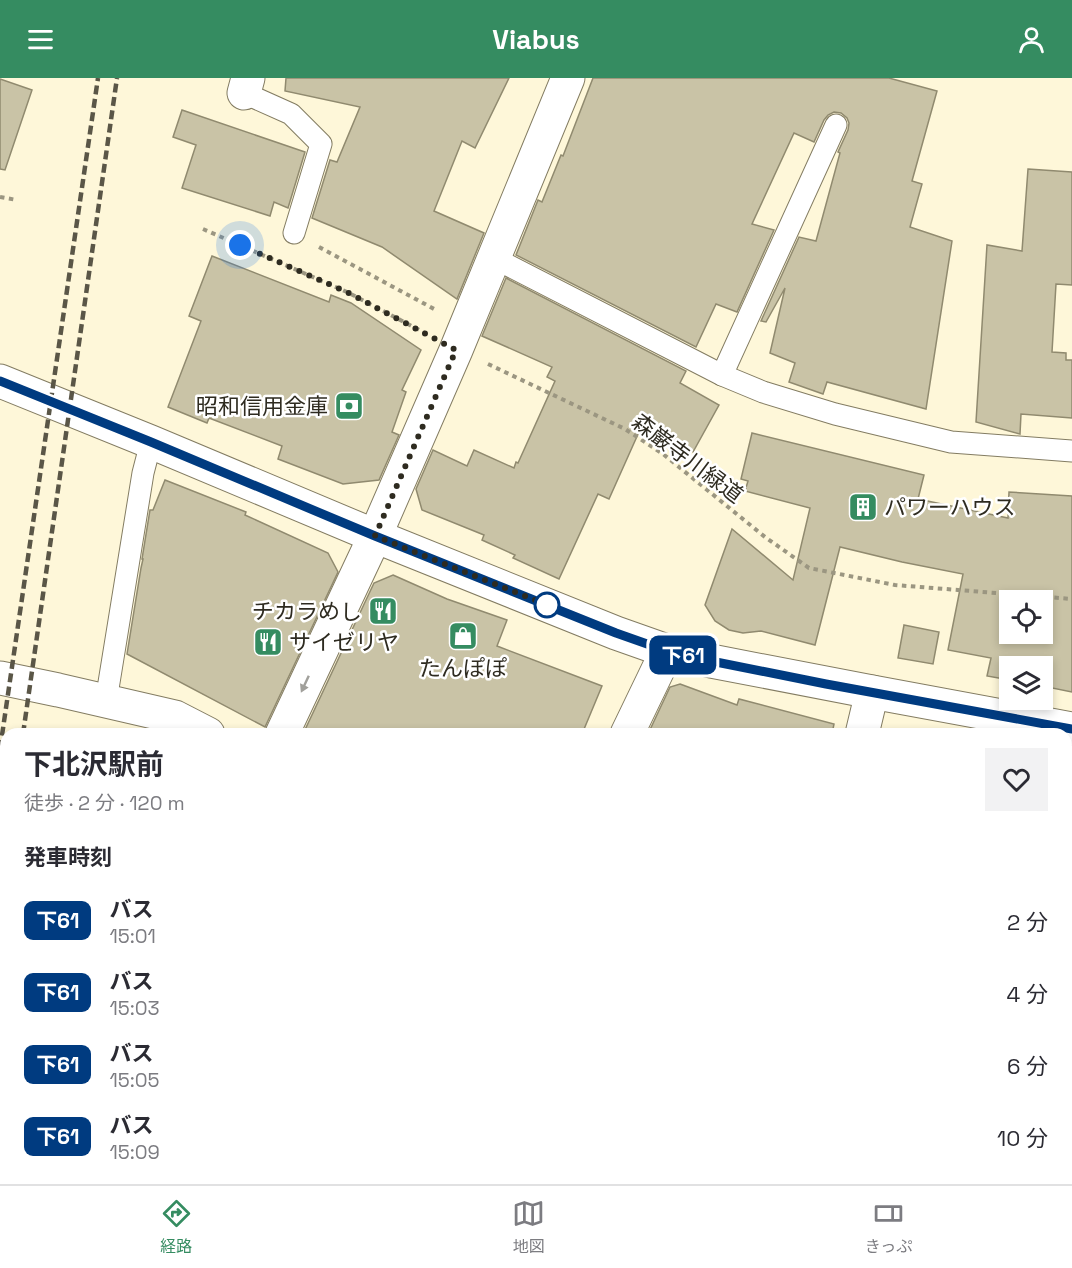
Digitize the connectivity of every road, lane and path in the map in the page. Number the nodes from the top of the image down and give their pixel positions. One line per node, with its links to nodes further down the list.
1 (568, 78): 8 (street)
2 (246, 86): 7 (lane)
3 (836, 125): 11 (lane)
4 (0, 197): 5 (path)
5 (16, 200)
6 (203, 229): 10 (path, 森巌寺川緑道)
7 (294, 233): 9 (path)
8 (494, 258): 10 (street); 11 (lane)
9 (439, 311)
10 (456, 350): 15 (street); 16 (path, 森巌寺川緑道)
11 (722, 375): 14 (lane)
12 (1, 389): 13 (street)
13 (151, 442): 15 (street); 20 (lane)
14 (1072, 452)
15 (375, 536): 17 (street); 22 (street, one-way to 22)
16 (1072, 599)
17 (667, 651): 19 (street); 23 (street)
18 (0, 678): 20 (street)
19 (872, 692): 24 (street); 25 (street)
20 (106, 701): 21 (street)
21 (196, 728)
22 (285, 728)
23 (630, 728)
24 (863, 728)
25 (1067, 728)

